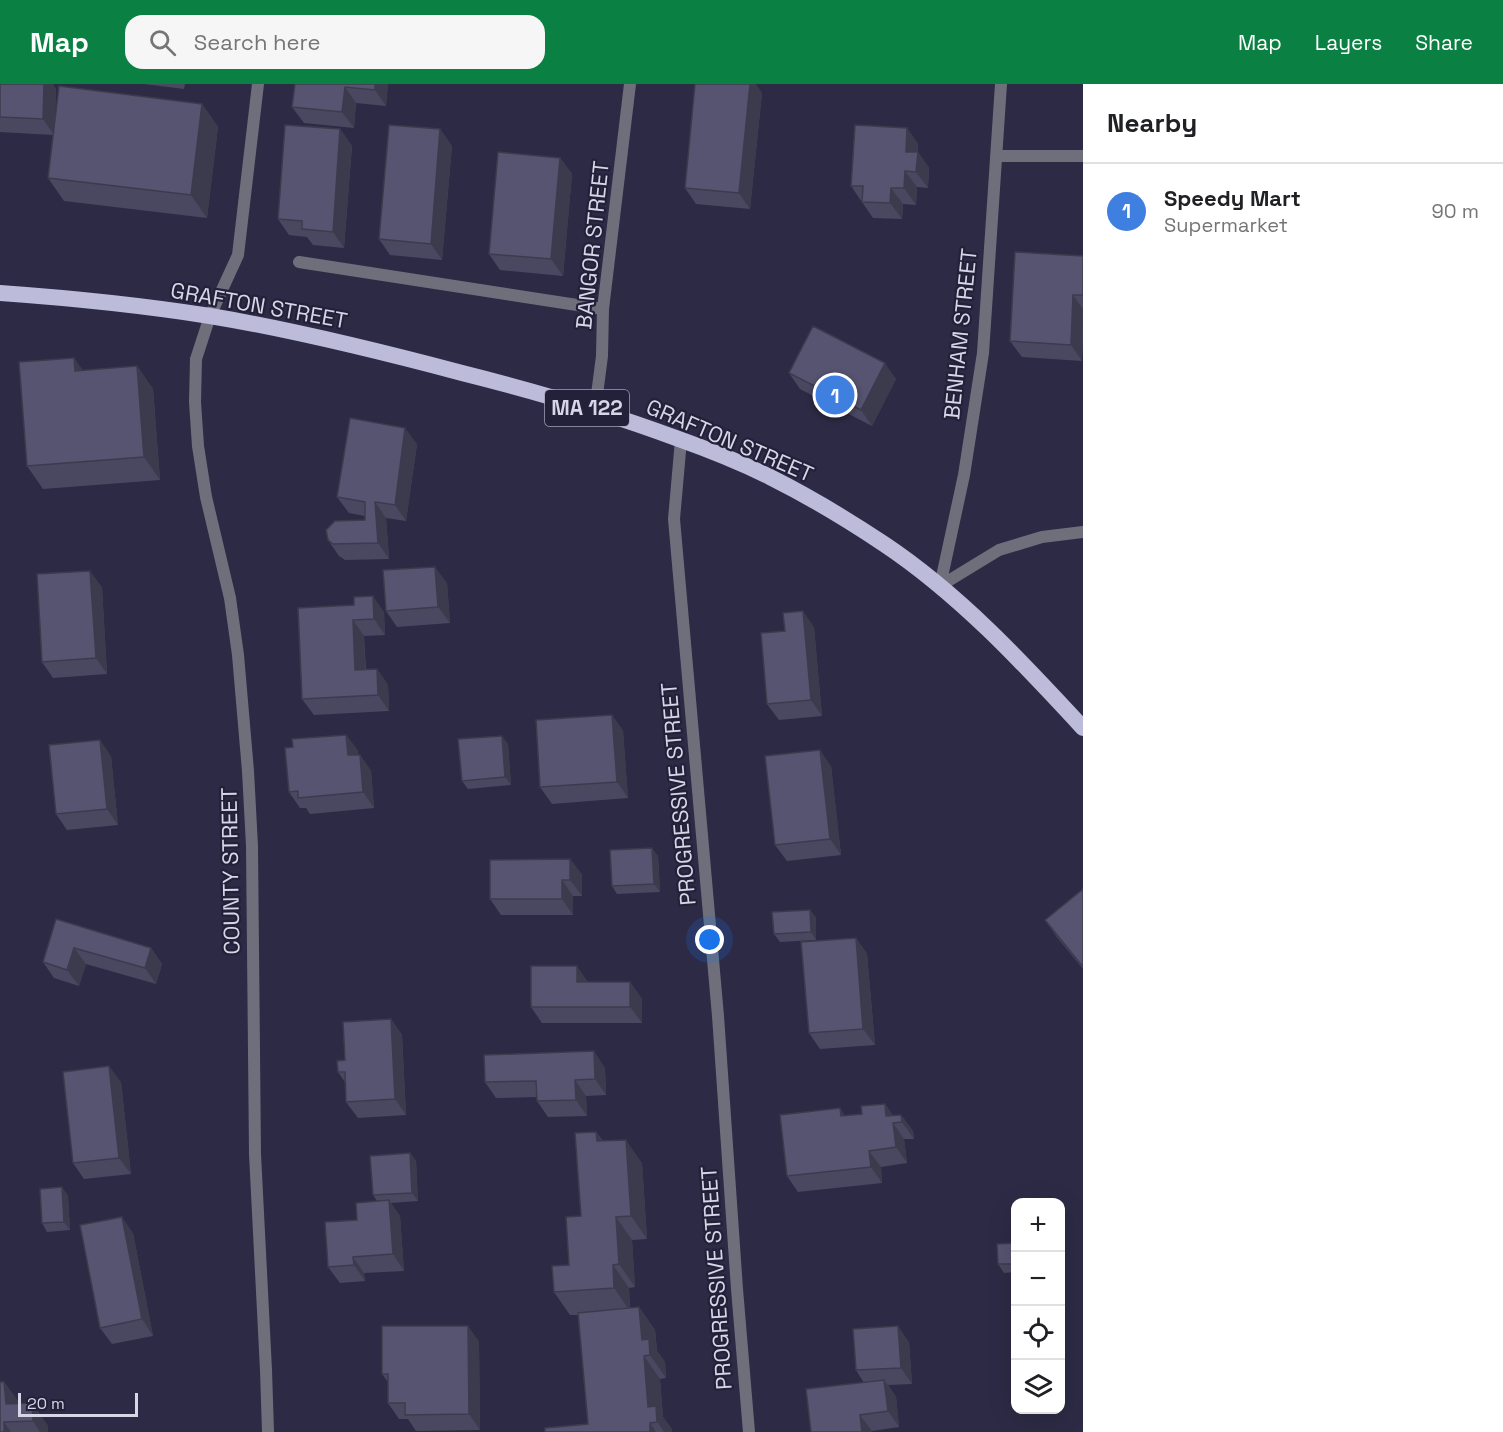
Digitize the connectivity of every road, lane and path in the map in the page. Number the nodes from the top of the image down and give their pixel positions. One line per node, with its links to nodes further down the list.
1 (258, 84): 9 (street, COUNTY STREET)
2 (630, 84): 8 (street, BANGOR STREET)
3 (1001, 84): 4 (street, BENHAM STREET)
4 (996, 156): 5 (street); 13 (street, BENHAM STREET)
5 (1083, 156)
6 (299, 261): 8 (street)
7 (0, 293): 9 (highway, GRAFTON STREET / MA 122)
8 (603, 309): 10 (street, BANGOR STREET)
9 (210, 316): 10 (highway, GRAFTON STREET / MA 122); 15 (street, COUNTY STREET)
10 (596, 410): 11 (highway, GRAFTON STREET / MA 122)
11 (681, 440): 13 (highway, GRAFTON STREET / MA 122); 16 (street, PROGRESSIVE STREET)
12 (1083, 532): 13 (street)
13 (940, 586): 14 (highway, GRAFTON STREET / MA 122)
14 (1083, 728)
15 (268, 1432)
16 (749, 1432)

